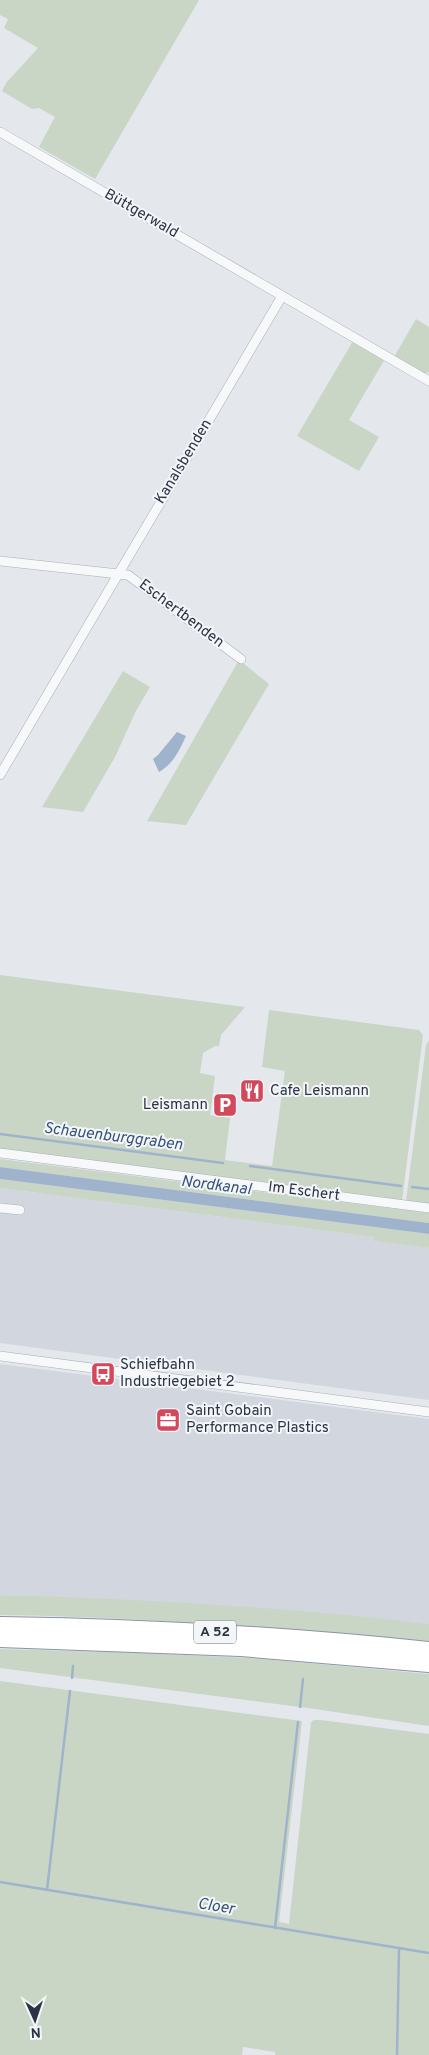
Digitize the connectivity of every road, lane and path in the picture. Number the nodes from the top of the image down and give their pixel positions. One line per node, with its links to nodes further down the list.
1 (0, 132): 2 (street, Büttgerwald)
2 (282, 296): 3 (street); 5 (street, Kanalsbenden)
3 (429, 381)
4 (0, 561): 5 (street, Eschertbenden)
5 (117, 574): 6 (street, Eschertbenden); 7 (street, Kanalsbenden)
6 (240, 658)
7 (0, 775)
8 (0, 1153): 10 (street, Im Eschert)
9 (0, 1208): 11 (street)
10 (429, 1208)
11 (20, 1210)
12 (0, 1356): 13 (street)
13 (429, 1412)
14 (0, 1625): 16 (highway, A 52)
15 (0, 1639): 17 (highway, A 52)
16 (429, 1650)
17 (429, 1664)

